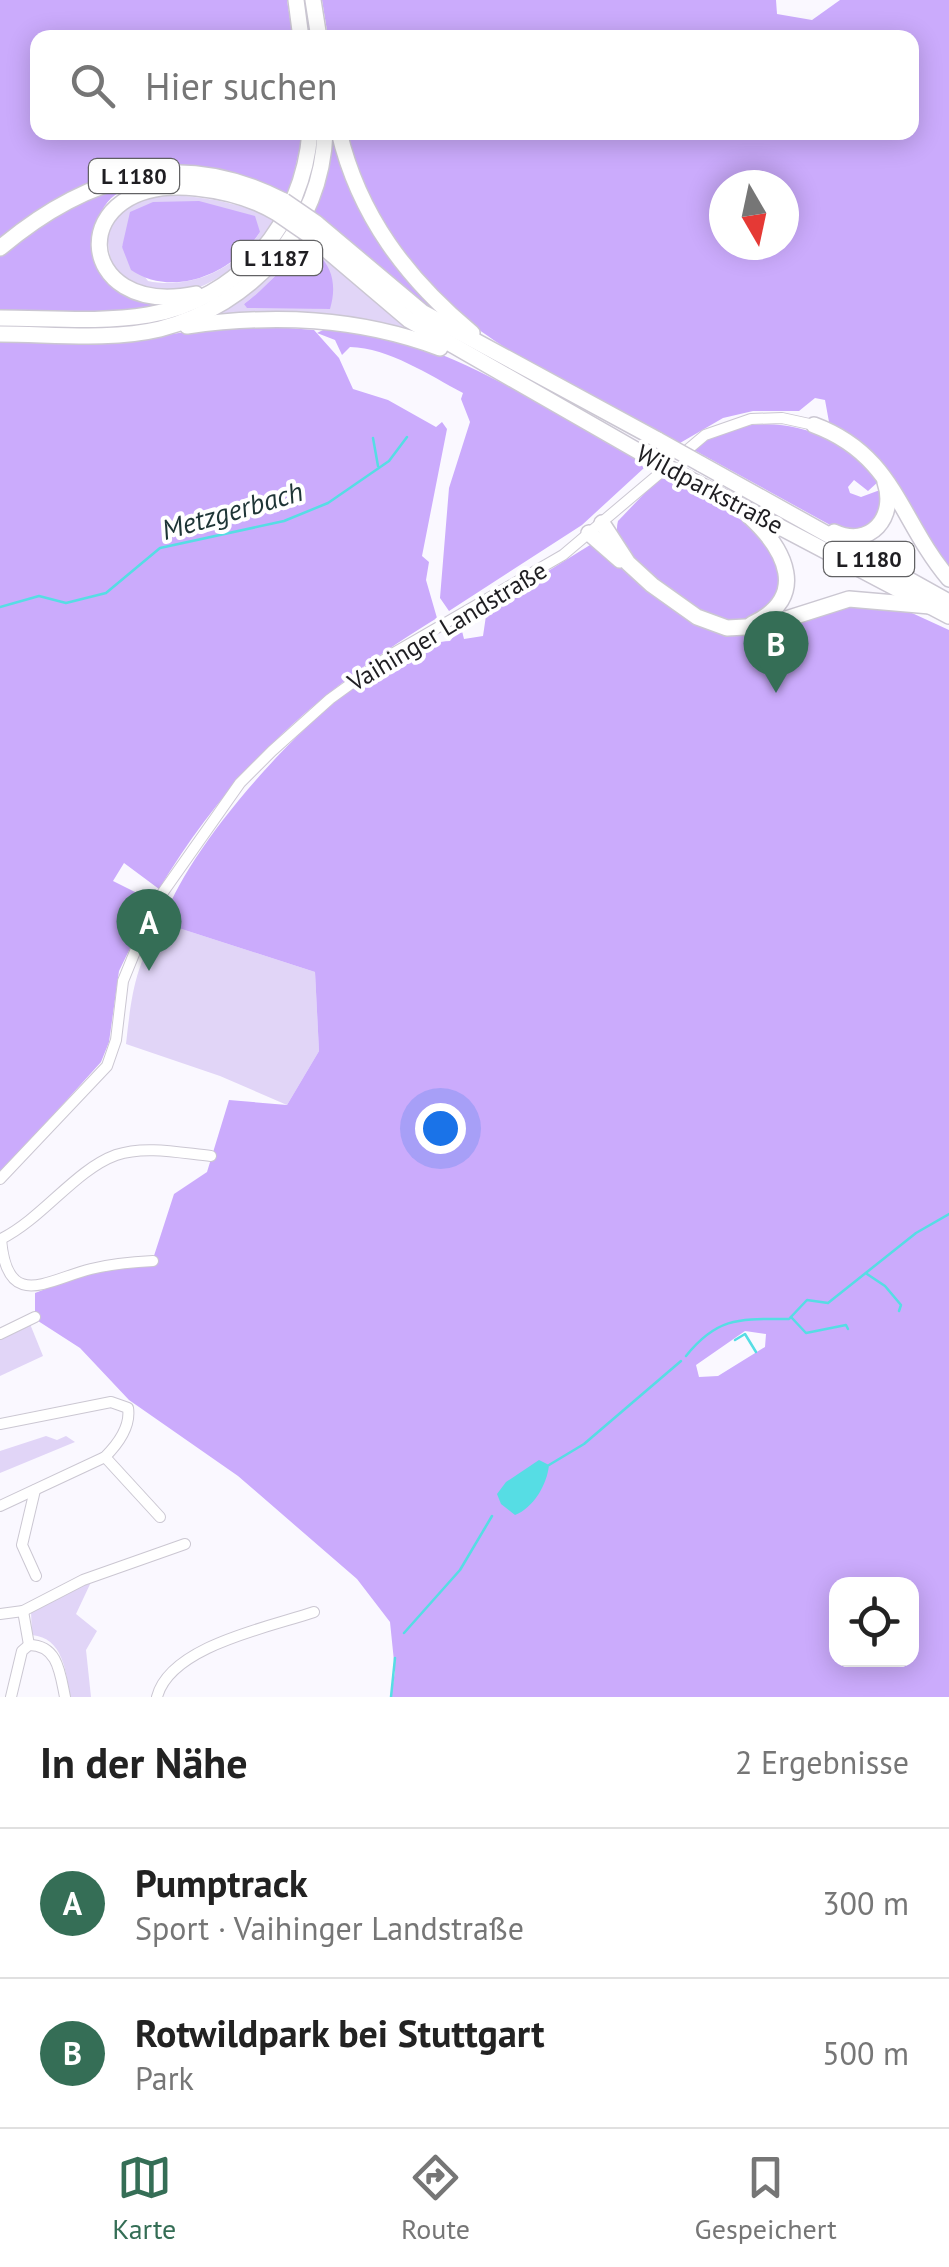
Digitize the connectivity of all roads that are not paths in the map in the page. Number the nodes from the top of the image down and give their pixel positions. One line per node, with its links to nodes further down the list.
1 (296, 0): 3 (highway)
2 (313, 0): 4 (highway)
3 (300, 30)
4 (318, 30)
5 (309, 140): 11 (highway, L 1187)
6 (323, 140): 13 (highway, L 1187)
7 (341, 140): 15 (highway)
8 (280, 207): 9 (highway, L 1180, bridge); 10 (highway, L 1180); 11 (highway, L 1180)
9 (312, 229): 15 (highway, L 1180); 16 (highway, L 1180)
10 (0, 248)
11 (215, 290): 12 (highway, L 1187)
12 (0, 318)
13 (162, 328): 14 (highway, L 1187); 16 (highway, L 1180)
14 (0, 334)
15 (482, 344): 20 (highway, Wildparkstraße / L 1180, bridge)
16 (472, 360): 19 (highway, Wildparkstraße / L 1180, bridge)
17 (814, 425): 18 (highway, L 1180); 21 (street, Vaihinger Landstraße)
18 (880, 470): 20 (highway, L 1180); 22 (highway, L 1180)
19 (736, 504): 24 (highway, Wildparkstraße / L 1180); 26 (highway, L 1180)
20 (790, 515): 23 (highway, Wildparkstraße / L 1180)
21 (596, 528): 26 (highway); 28 (street, Vaihinger Landstraße)
22 (949, 579)
23 (949, 602)
24 (930, 606): 25 (highway, Wildparkstraße / L 1180); 26 (highway, L 1180)
25 (949, 616)
26 (738, 629)
27 (211, 1156): 29 (street)
28 (0, 1179)
29 (0, 1239): 30 (street)
30 (153, 1261)
31 (35, 1317): 32 (street)
32 (0, 1334)
33 (0, 1424): 34 (street)
34 (105, 1457): 35 (street); 37 (street)
35 (35, 1490): 36 (street); 39 (street)
36 (0, 1506)
37 (160, 1517)
38 (185, 1544): 40 (street)
39 (36, 1576)
40 (22, 1612): 42 (street); 43 (street)
41 (314, 1612): 46 (street)
42 (0, 1614)
43 (29, 1645): 44 (street); 45 (street)
44 (11, 1697)
45 (64, 1697)
46 (157, 1697)

